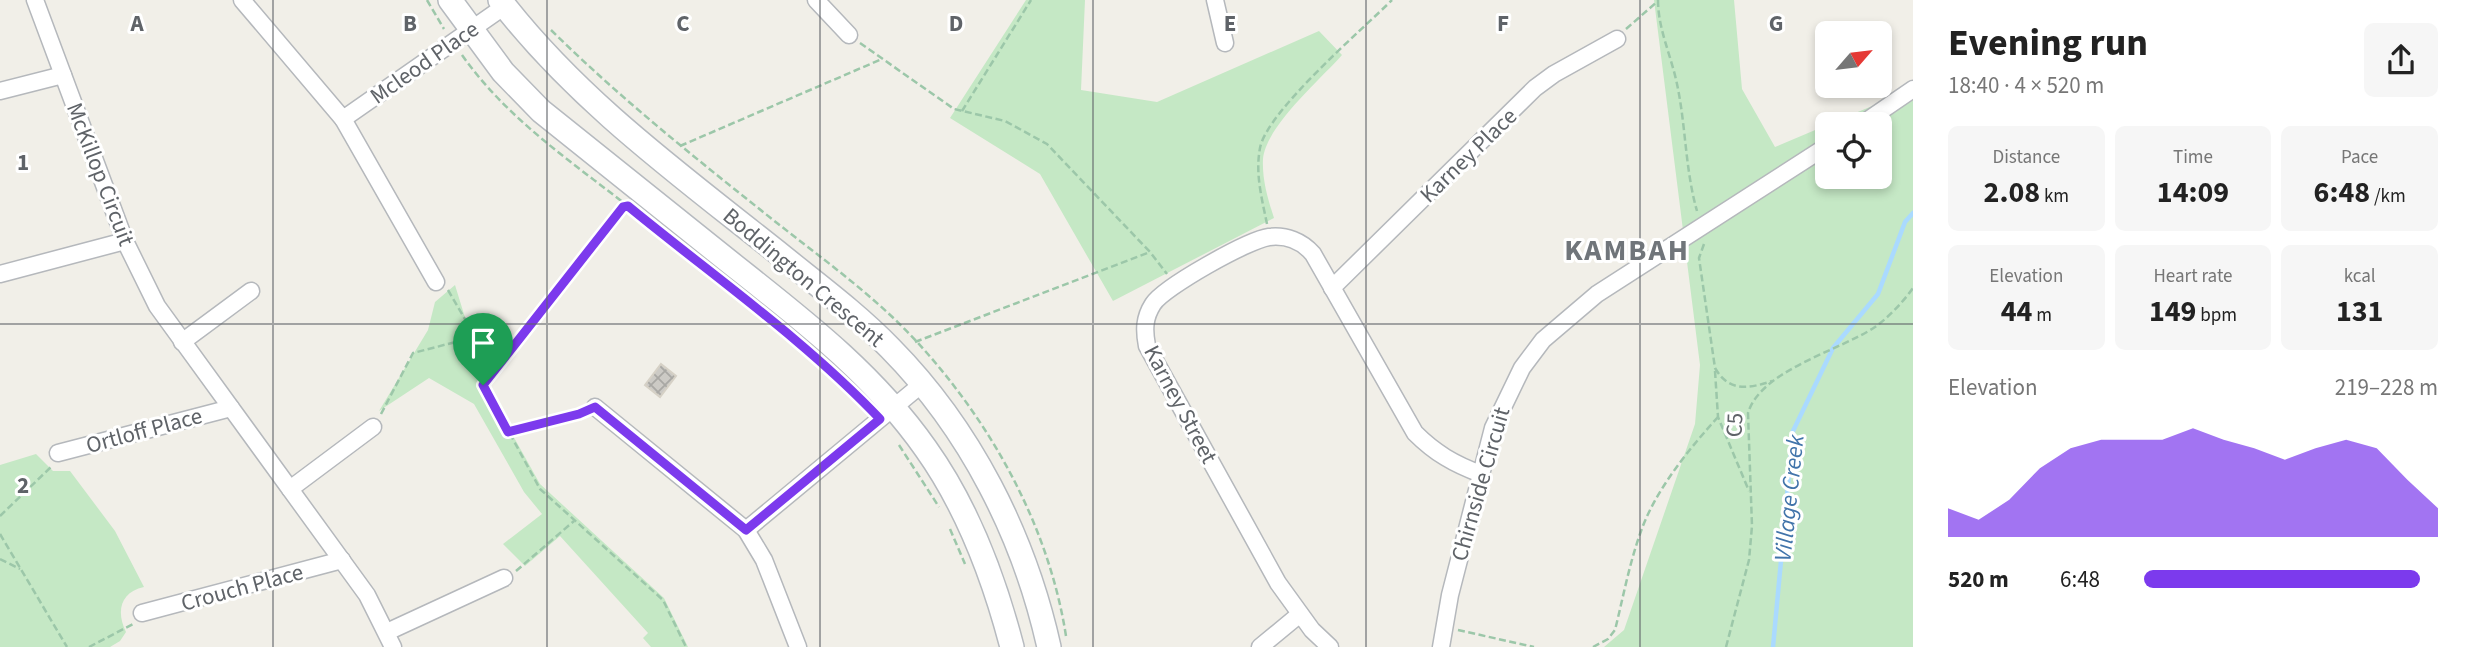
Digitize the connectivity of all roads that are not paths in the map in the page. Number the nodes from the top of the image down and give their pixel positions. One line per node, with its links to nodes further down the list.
1 (35, 0): 11 (street, McKillop Circuit)
2 (242, 0): 15 (street)
3 (450, 0): 7 (street, Boddington Crescent)
4 (816, 0): 8 (street)
5 (1215, 0): 10 (street)
6 (503, 3): 7 (street, Mcleod Place); 23 (street, Boddington Crescent)
7 (470, 31): 15 (street, Mcleod Place); 26 (street, Boddington Crescent)
8 (849, 35)
9 (1617, 39): 20 (street, Karney Place)
10 (1225, 43)
11 (63, 75): 13 (street); 17 (street, McKillop Circuit)
12 (1913, 89): 14 (street)
13 (0, 91)
14 (1879, 112)
15 (343, 119): 19 (street)
16 (1815, 154): 29 (street, Chirnside Circuit)
17 (125, 241): 18 (street); 22 (street, McKillop Circuit)
18 (0, 274)
19 (436, 282)
20 (1332, 288): 29 (street); 35 (street, Karney Street)
21 (251, 291): 22 (street)
22 (182, 342): 25 (street, McKillop Circuit)
23 (922, 384): 26 (street); 39 (street, Boddington Crescent)
24 (595, 407): 31 (street)
25 (231, 408): 28 (street, Ortloff Place); 30 (street, McKillop Circuit)
26 (887, 413): 31 (street); 38 (street, Boddington Crescent)
27 (373, 427): 30 (street)
28 (58, 453)
29 (1481, 474): 42 (street, Chirnside Circuit)
30 (290, 489): 32 (street, McKillop Circuit)
31 (746, 530): 37 (street)
32 (342, 560): 34 (street, Crouch Place); 36 (street, McKillop Circuit)
33 (504, 578): 36 (street)
34 (142, 613)
35 (1300, 614): 40 (street); 41 (street, Karney Street)
36 (390, 640)
37 (798, 647)
38 (1012, 647)
39 (1049, 647)
40 (1260, 647)
41 (1330, 647)
42 (1441, 647)

